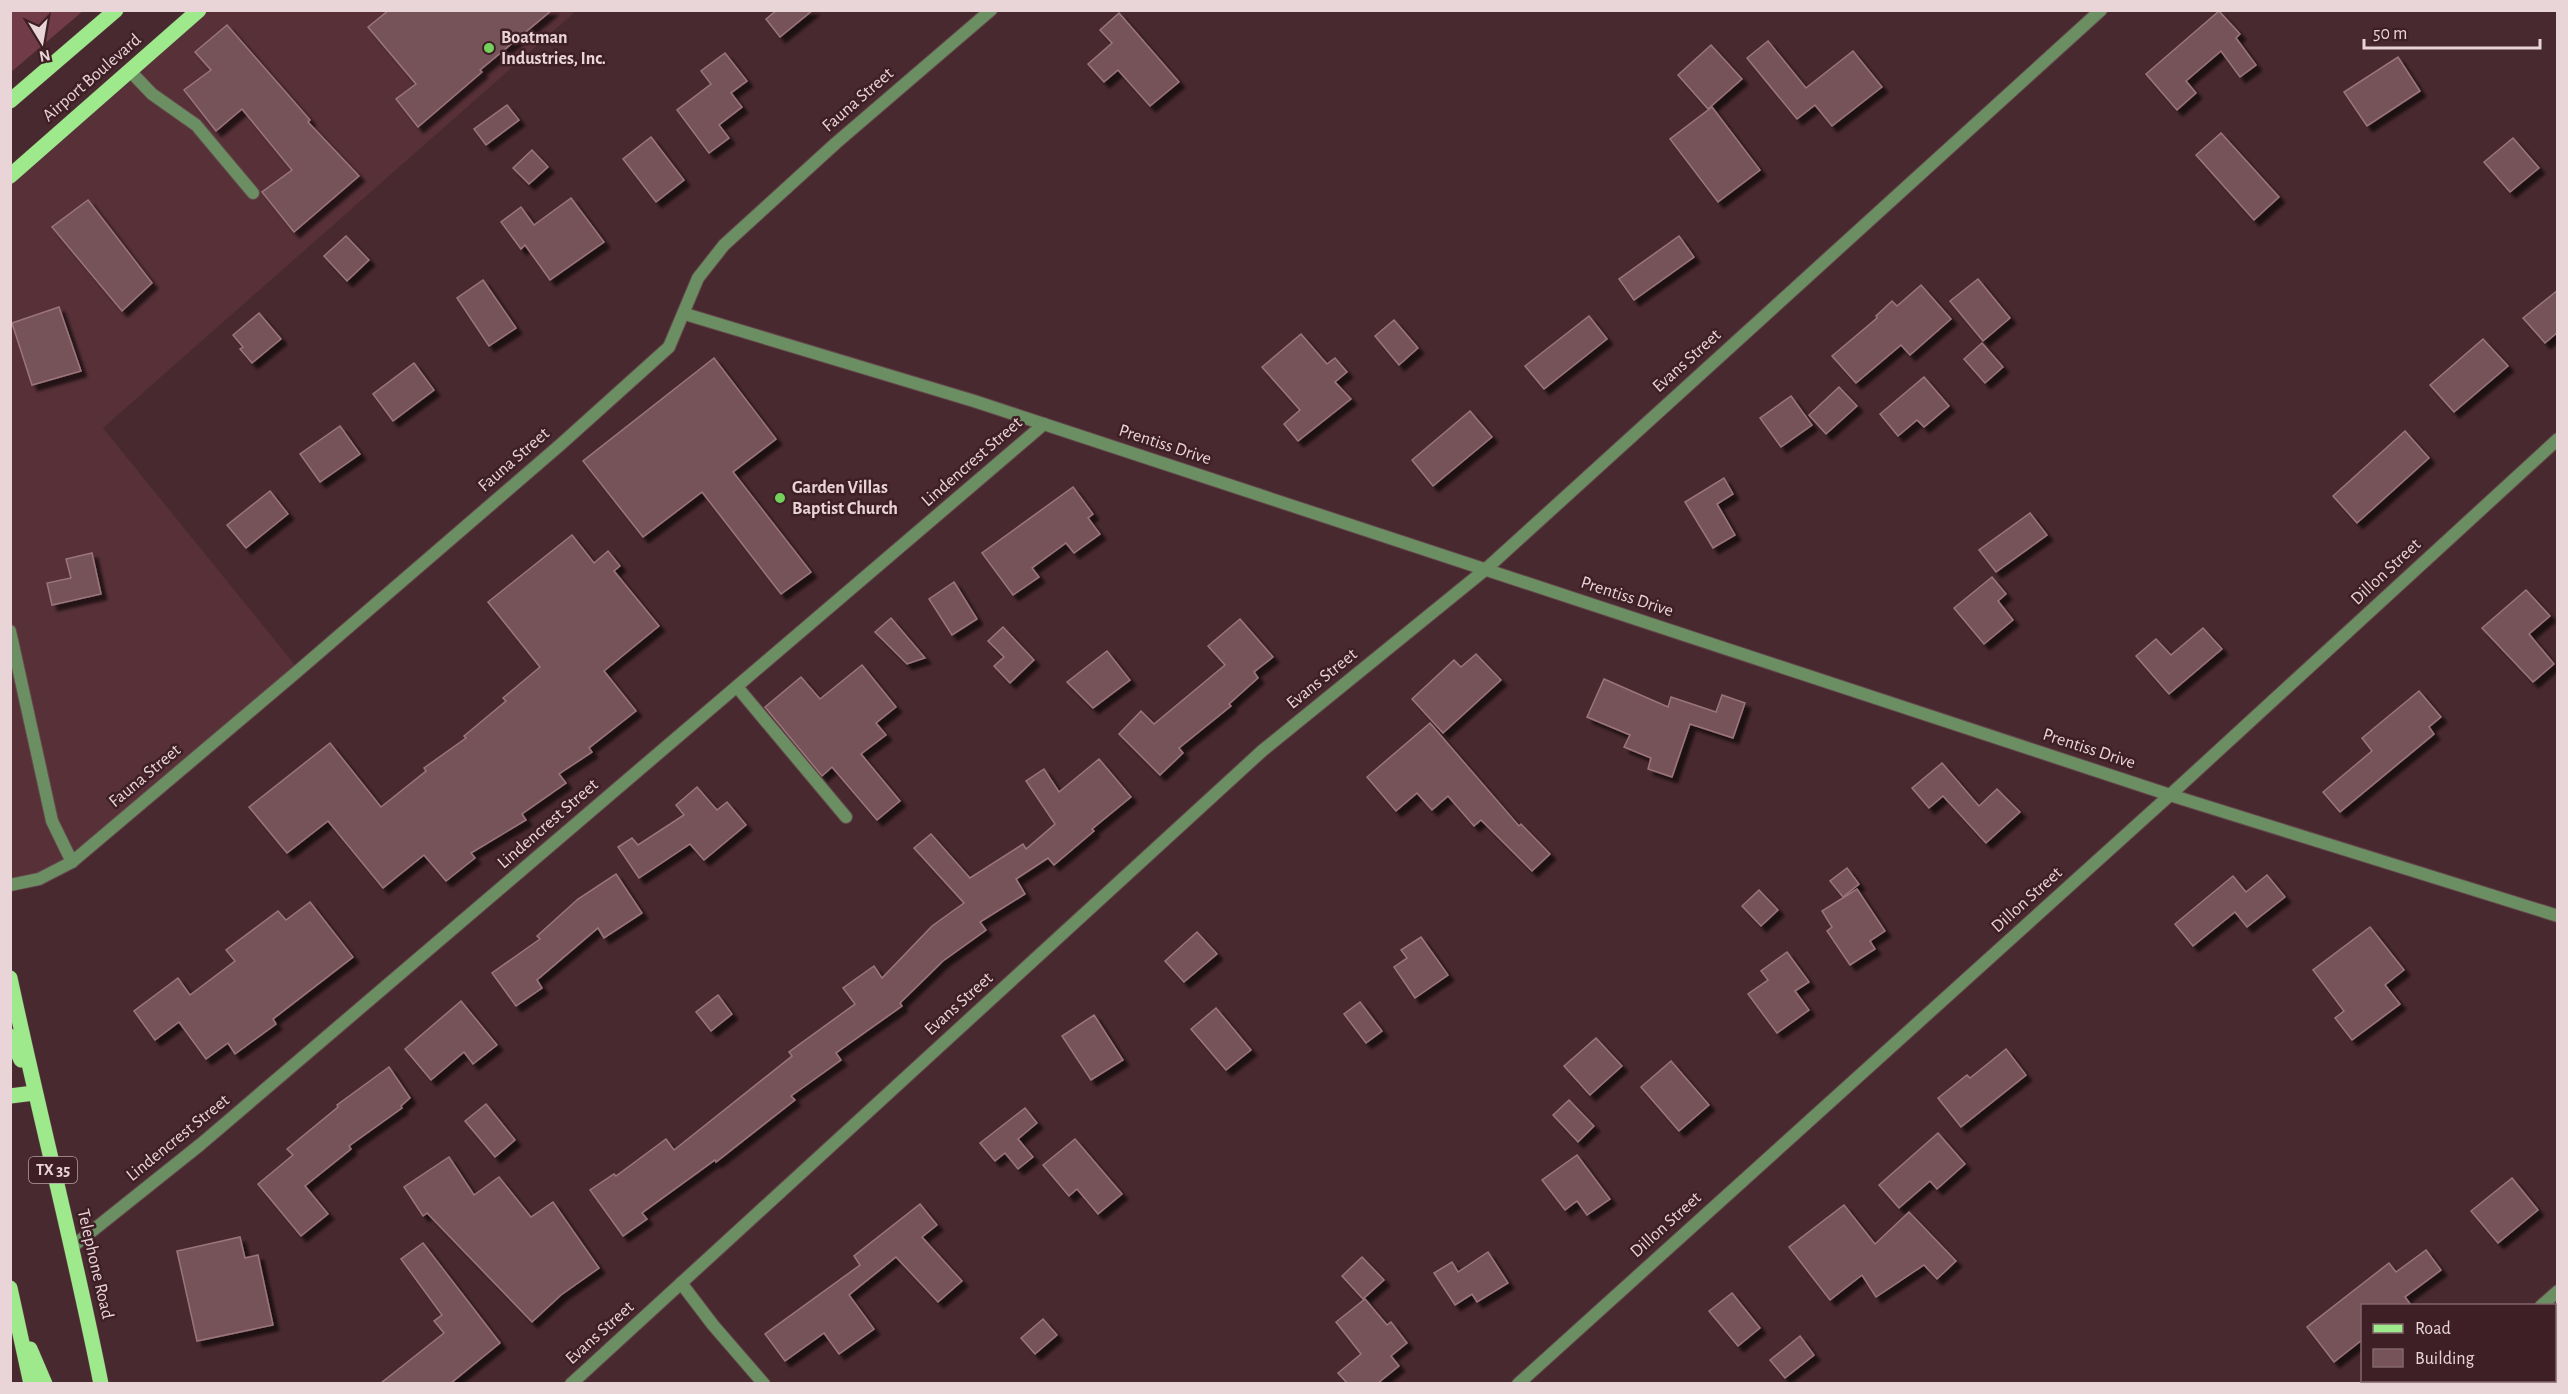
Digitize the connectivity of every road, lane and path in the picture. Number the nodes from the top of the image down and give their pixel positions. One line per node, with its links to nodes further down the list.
1 (116, 10): 6 (main road, Airport Boulevard)
2 (199, 10): 5 (main road, Airport Boulevard)
3 (991, 10): 9 (street, Fauna Street)
4 (2100, 10): 12 (street, Evans Street)
5 (130, 71): 7 (main road, Airport Boulevard); 8 (street)
6 (14, 96)
7 (10, 176)
8 (253, 193)
9 (685, 314): 10 (street, Prentiss Drive); 17 (street, Fauna Street)
10 (1044, 424): 12 (street, Prentiss Drive); 14 (street, Lindencrest Street)
11 (2558, 439): 15 (street, Dillon Street)
12 (1486, 569): 15 (street, Prentiss Drive); 25 (street, Evans Street)
13 (10, 631): 17 (street)
14 (738, 688): 16 (street); 24 (street, Lindencrest Street)
15 (2170, 795): 19 (street, Prentiss Drive); 35 (street, Dillon Street)
16 (846, 817)
17 (72, 862): 18 (street, Fauna Street)
18 (10, 885)
19 (2558, 916)
20 (10, 978): 22 (main road, Telephone Road / TX 35)
21 (10, 1036): 22 (main road)
22 (34, 1093): 23 (main road); 24 (main road, Telephone Road / TX 35)
23 (10, 1096)
24 (72, 1247): 32 (main road, Telephone Road / TX 35)
25 (681, 1283): 33 (street, Evans Street); 34 (street)
26 (10, 1288): 29 (main road)
27 (2558, 1291): 28 (street)
28 (2542, 1304)
29 (14, 1326): 30 (main road); 31 (main road)
30 (31, 1383)
31 (45, 1383)
32 (101, 1383)
33 (572, 1383)
34 (764, 1383)
35 (1518, 1383)

